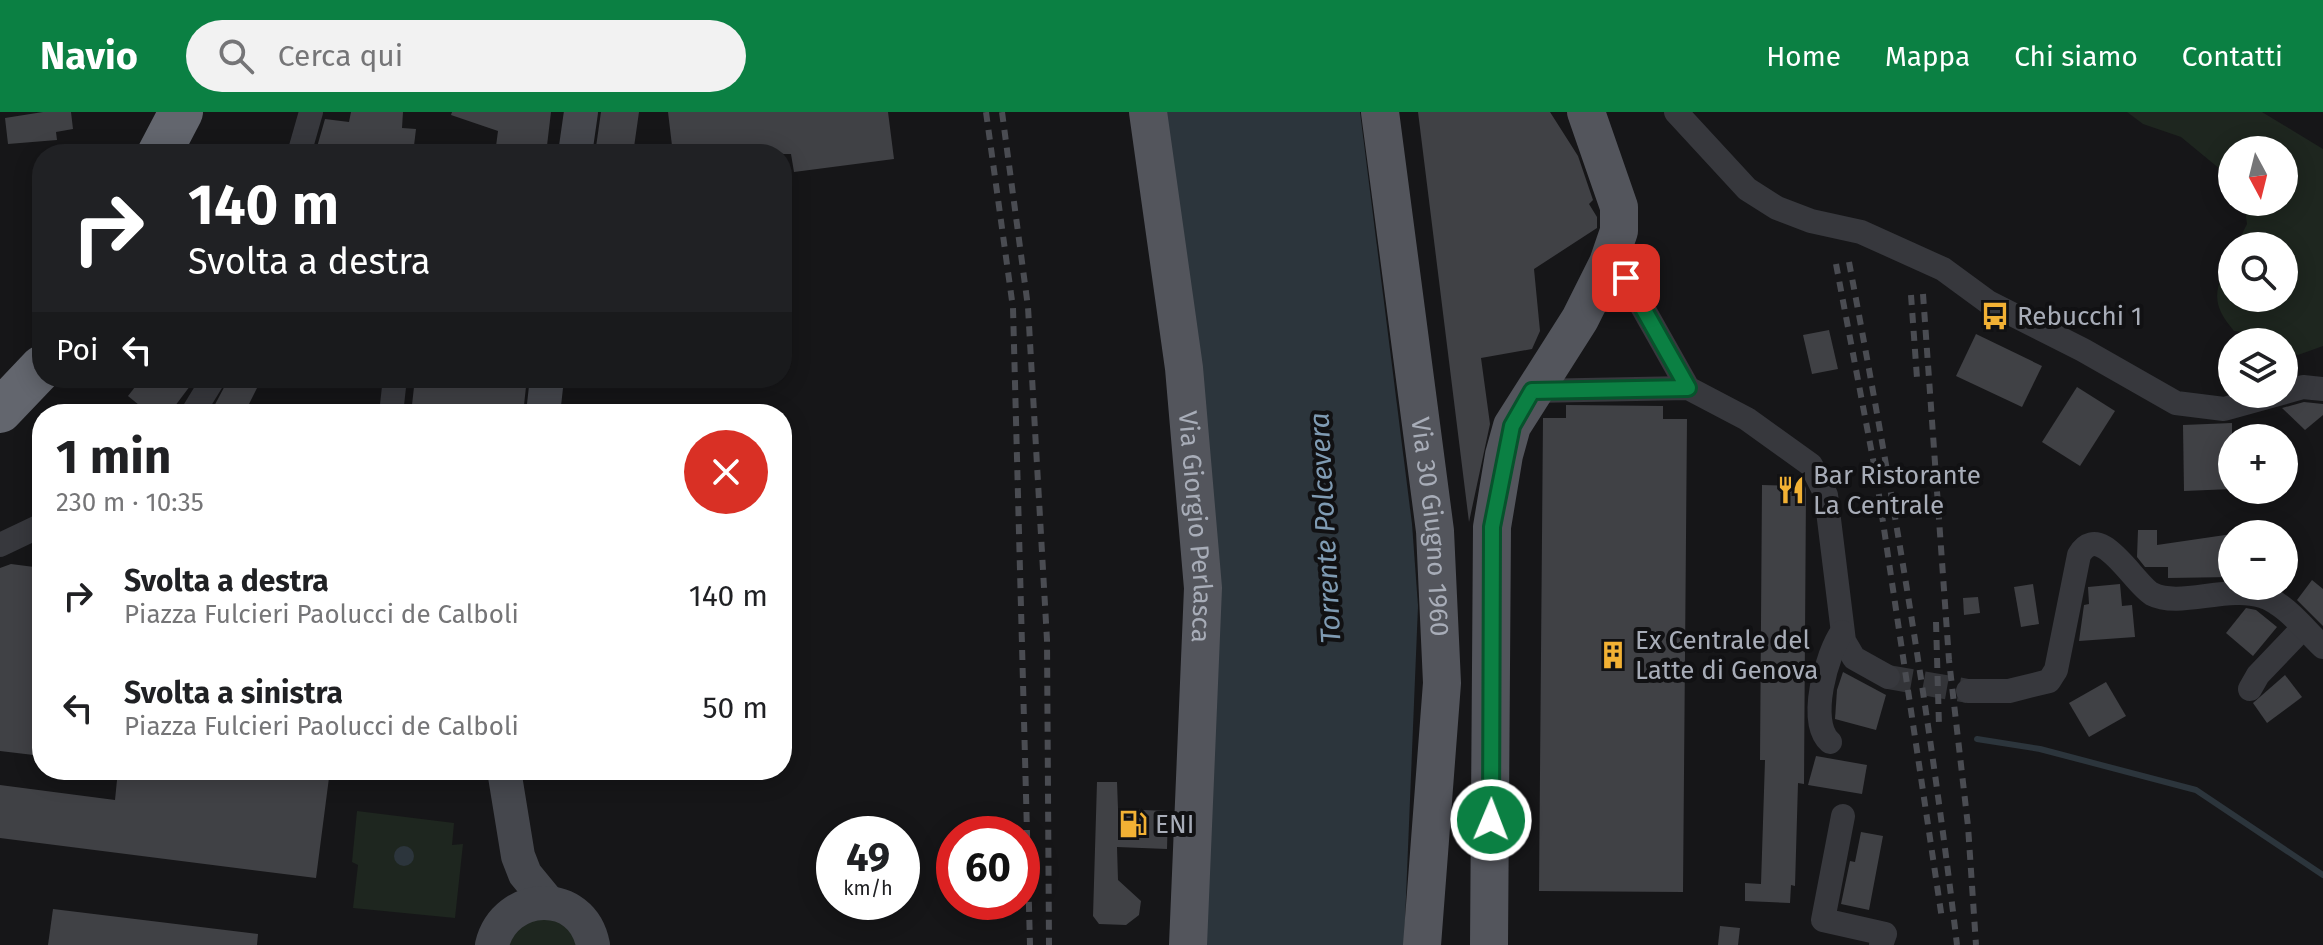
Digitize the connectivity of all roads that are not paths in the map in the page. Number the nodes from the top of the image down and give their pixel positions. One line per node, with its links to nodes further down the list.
1 (181, 112): 8 (highway)
2 (311, 112): 9 (street)
3 (581, 112): 10 (main road)
4 (1148, 112): 33 (main road, Via Giorgio Perlasca)
5 (1380, 112): 34 (main road, Via 30 Giugno 1960)
6 (1586, 112): 11 (main road)
7 (1676, 112): 14 (street)
8 (164, 144)
9 (302, 144)
10 (576, 144)
11 (1608, 263): 13 (street); 15 (main road)
12 (32, 377): 16 (highway)
13 (1688, 388): 15 (street); 20 (street)
14 (2323, 389)
15 (1532, 391): 35 (main road)
16 (0, 411)
17 (32, 530): 18 (street)
18 (0, 545)
19 (2303, 628): 21 (street); 23 (street); 24 (street)
20 (1842, 632): 22 (street); 25 (street)
21 (2323, 647)
22 (1888, 677)
23 (2250, 689)
24 (1968, 691)
25 (1830, 742)
26 (506, 780): 28 (main road)
27 (1843, 816): 36 (street)
28 (518, 856): 29 (main road); 30 (main road)
29 (548, 902): 30 (main road); 32 (main road)
30 (508, 915): 31 (main road)
31 (492, 945)
32 (593, 945)
33 (1188, 945)
34 (1422, 945)
35 (1489, 945)
36 (1881, 945)

